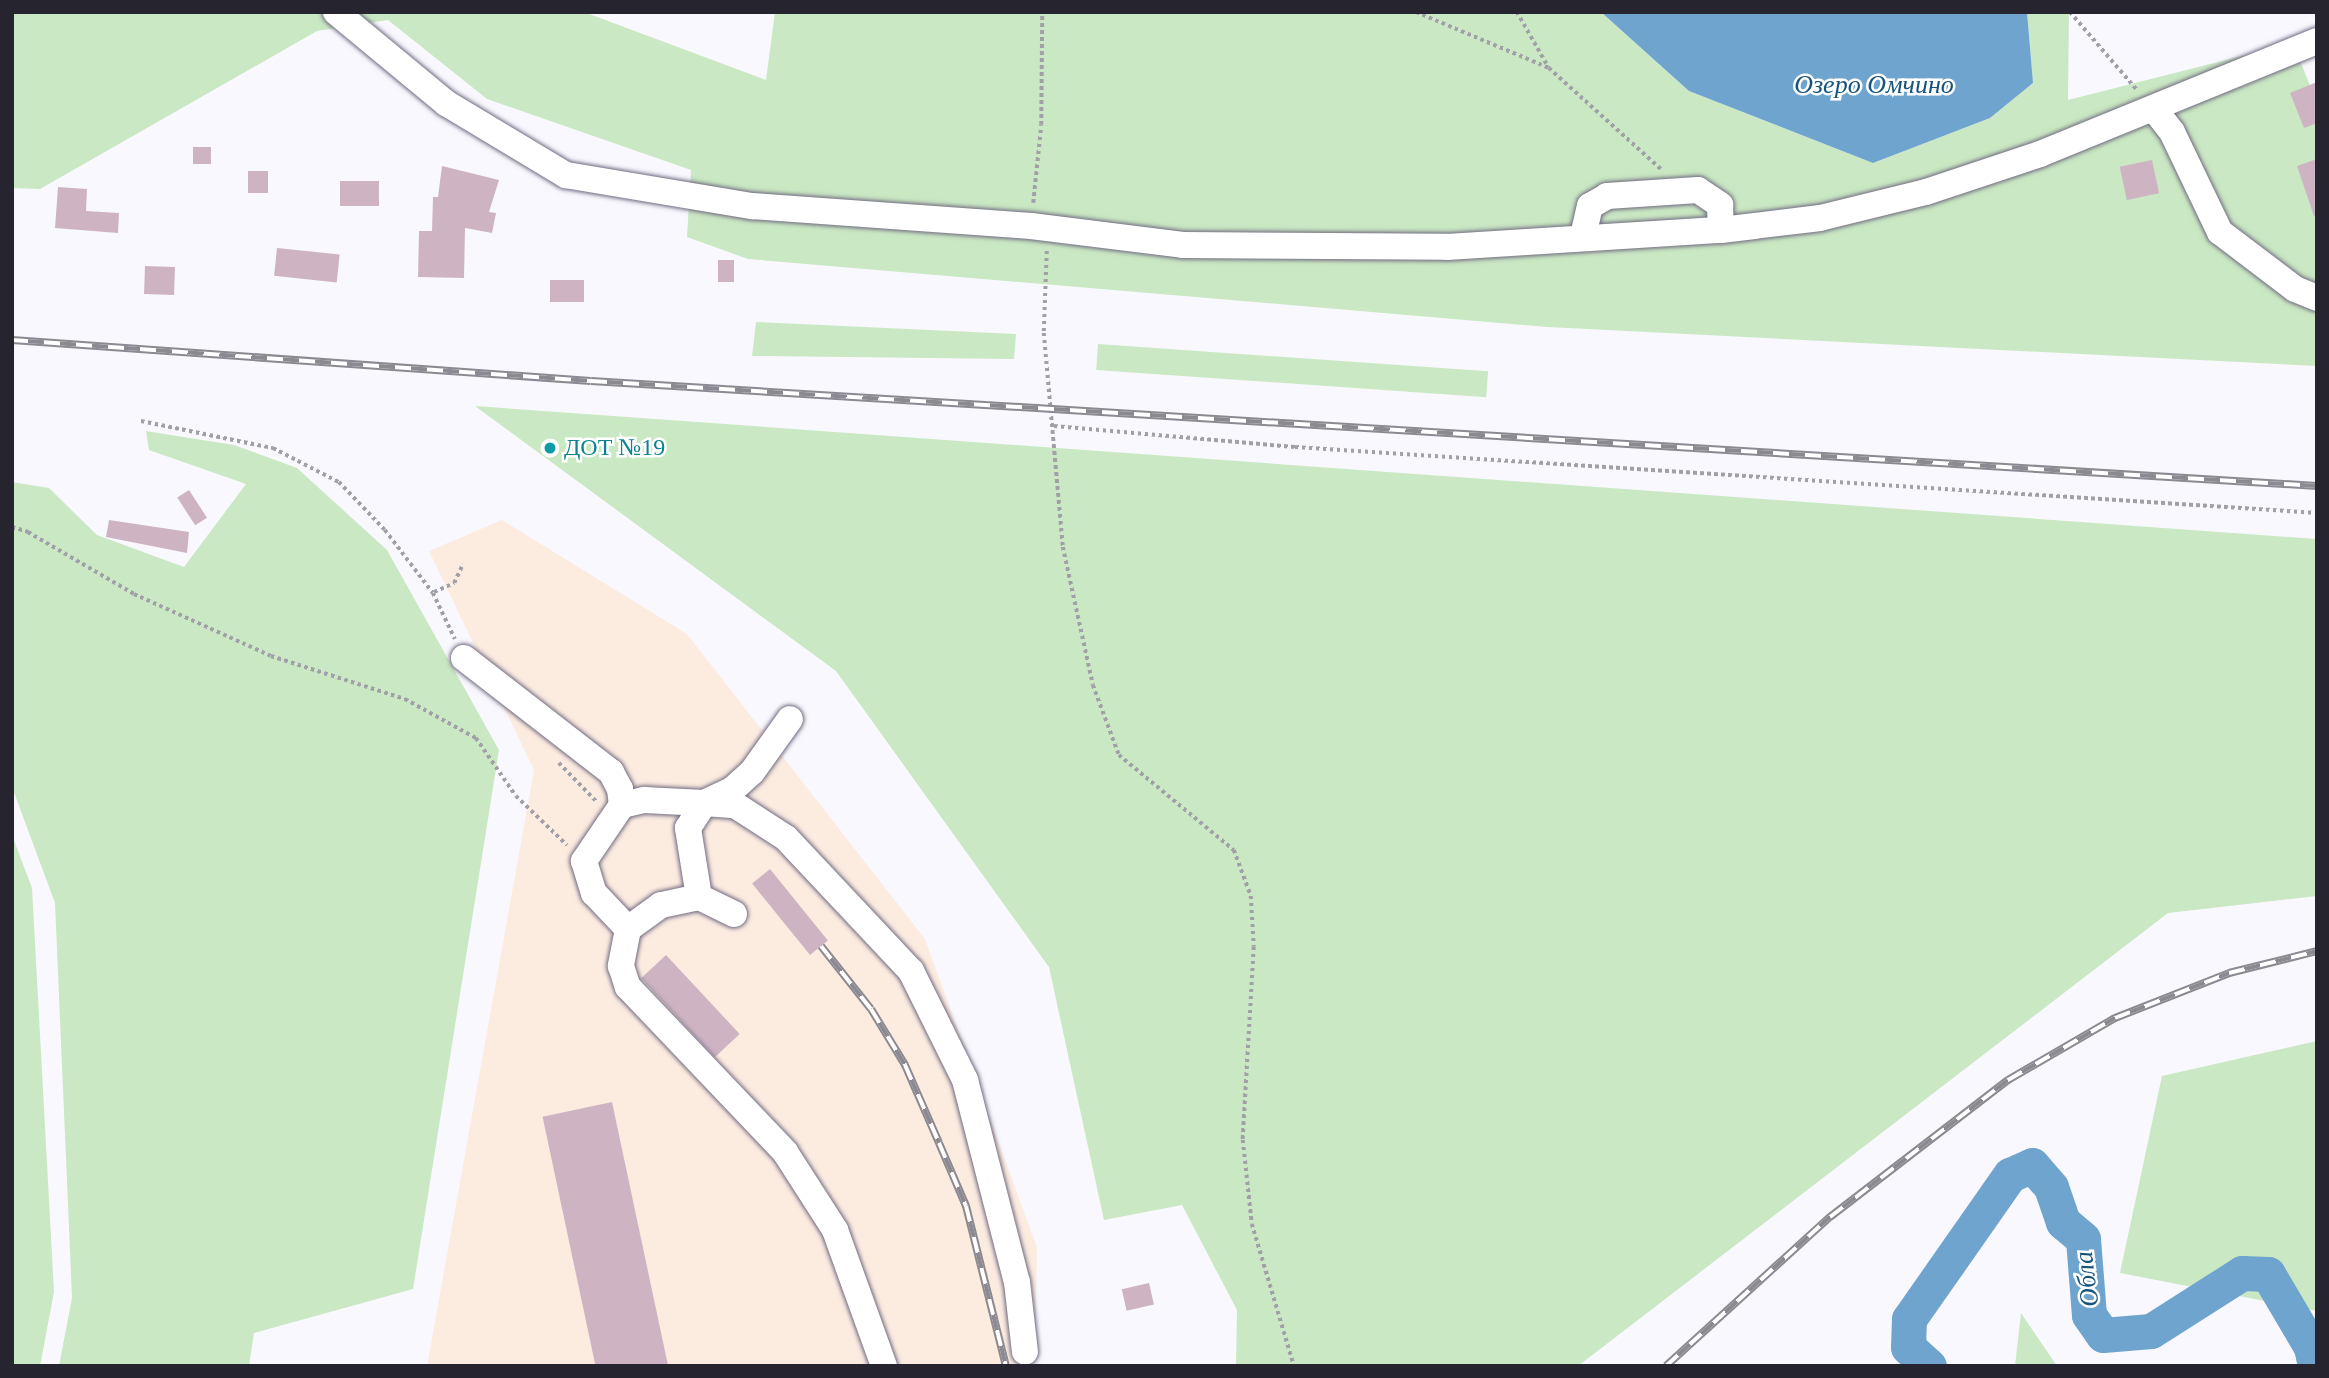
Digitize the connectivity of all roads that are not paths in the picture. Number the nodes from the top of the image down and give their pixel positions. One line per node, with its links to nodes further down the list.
1 (336, 12): 5 (street)
2 (2317, 41): 3 (street)
3 (2154, 109): 4 (street); 6 (street)
4 (1721, 230): 5 (street); 5 (street)
5 (1583, 236)
6 (2306, 294)
7 (464, 658): 10 (street)
8 (790, 719): 9 (street)
9 (704, 803): 10 (street); 11 (street); 14 (street)
10 (622, 805): 13 (street)
11 (699, 897): 12 (street); 13 (street)
12 (734, 914)
13 (628, 929): 15 (street)
14 (1026, 1352)
15 (884, 1366)

